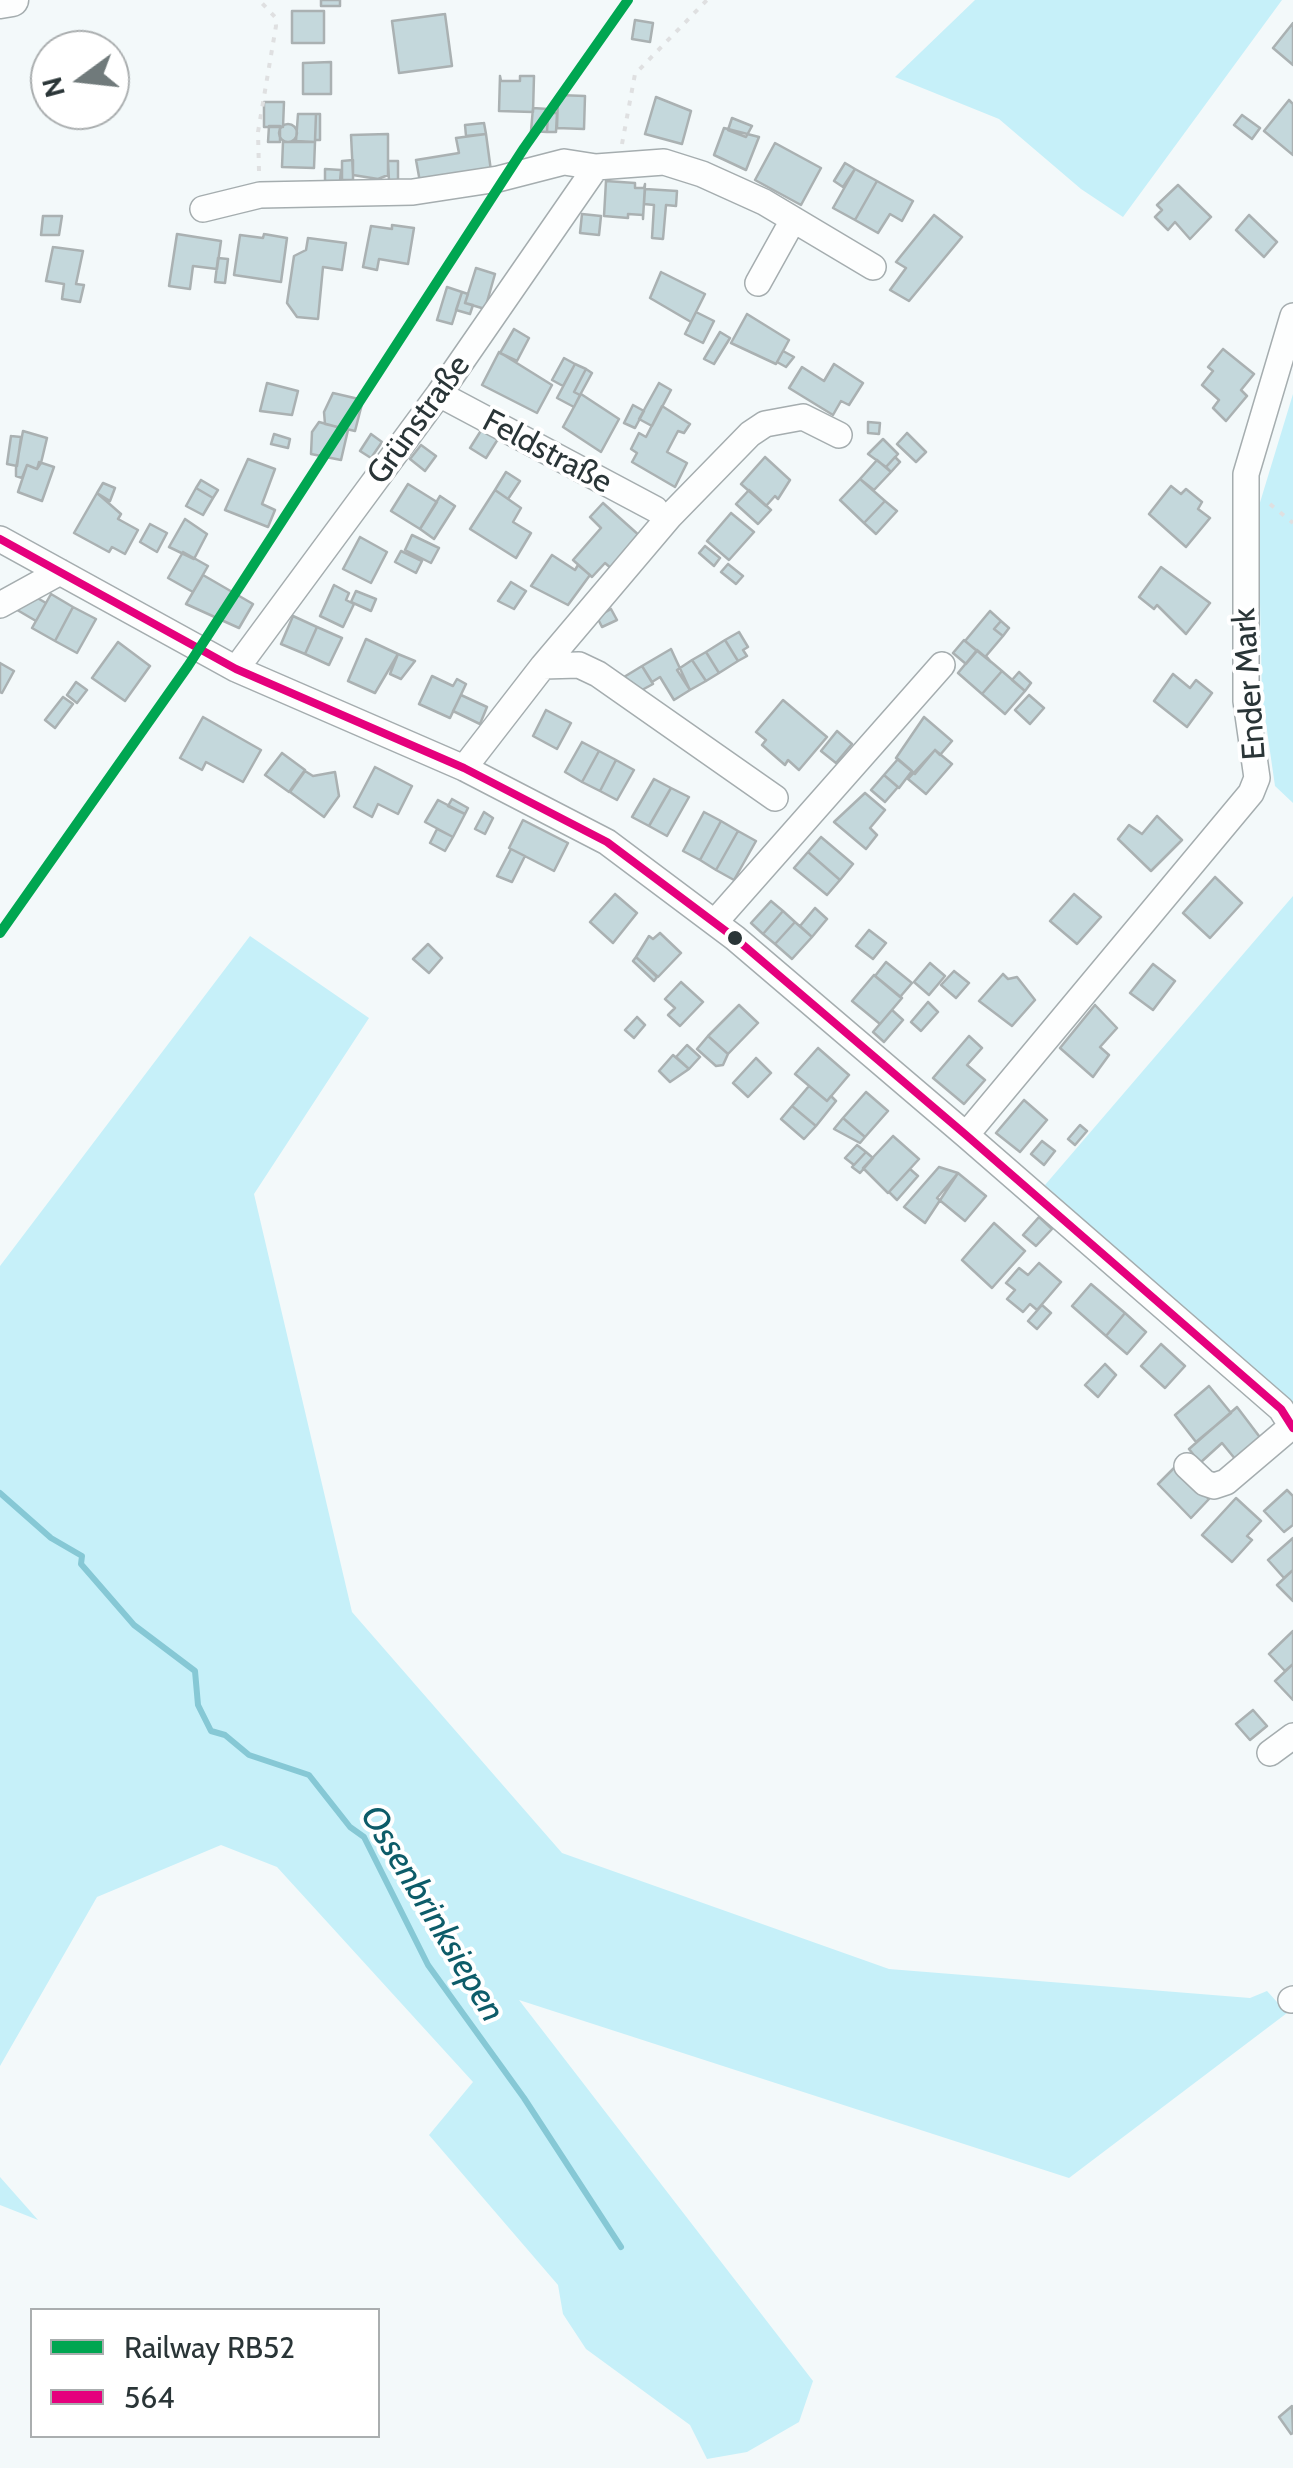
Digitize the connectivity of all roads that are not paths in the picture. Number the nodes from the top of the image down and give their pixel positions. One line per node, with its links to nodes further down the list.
1 (12, 0): 2 (main road)
2 (0, 2)
3 (607, 165): 4 (street); 5 (street); 9 (street, Grünstraße)
4 (203, 209)
5 (793, 220): 6 (street); 7 (street)
6 (873, 267)
7 (758, 283)
8 (1293, 316): 21 (street, Ender Mark)
9 (439, 394): 11 (street, Feldstraße); 17 (street, Grünstraße)
10 (839, 435): 16 (street)
11 (654, 510)
12 (0, 539): 13 (street)
13 (60, 572): 14 (street); 17 (street)
14 (0, 606)
15 (942, 665): 20 (street)
16 (542, 666): 18 (street); 19 (street)
17 (236, 669): 18 (street)
18 (464, 768): 20 (street)
19 (775, 798)
20 (715, 922): 21 (street)
21 (966, 1135): 22 (street)
22 (1292, 1427): 23 (street)
23 (1187, 1466)
24 (1293, 1736): 25 (street)
25 (1270, 1753)

